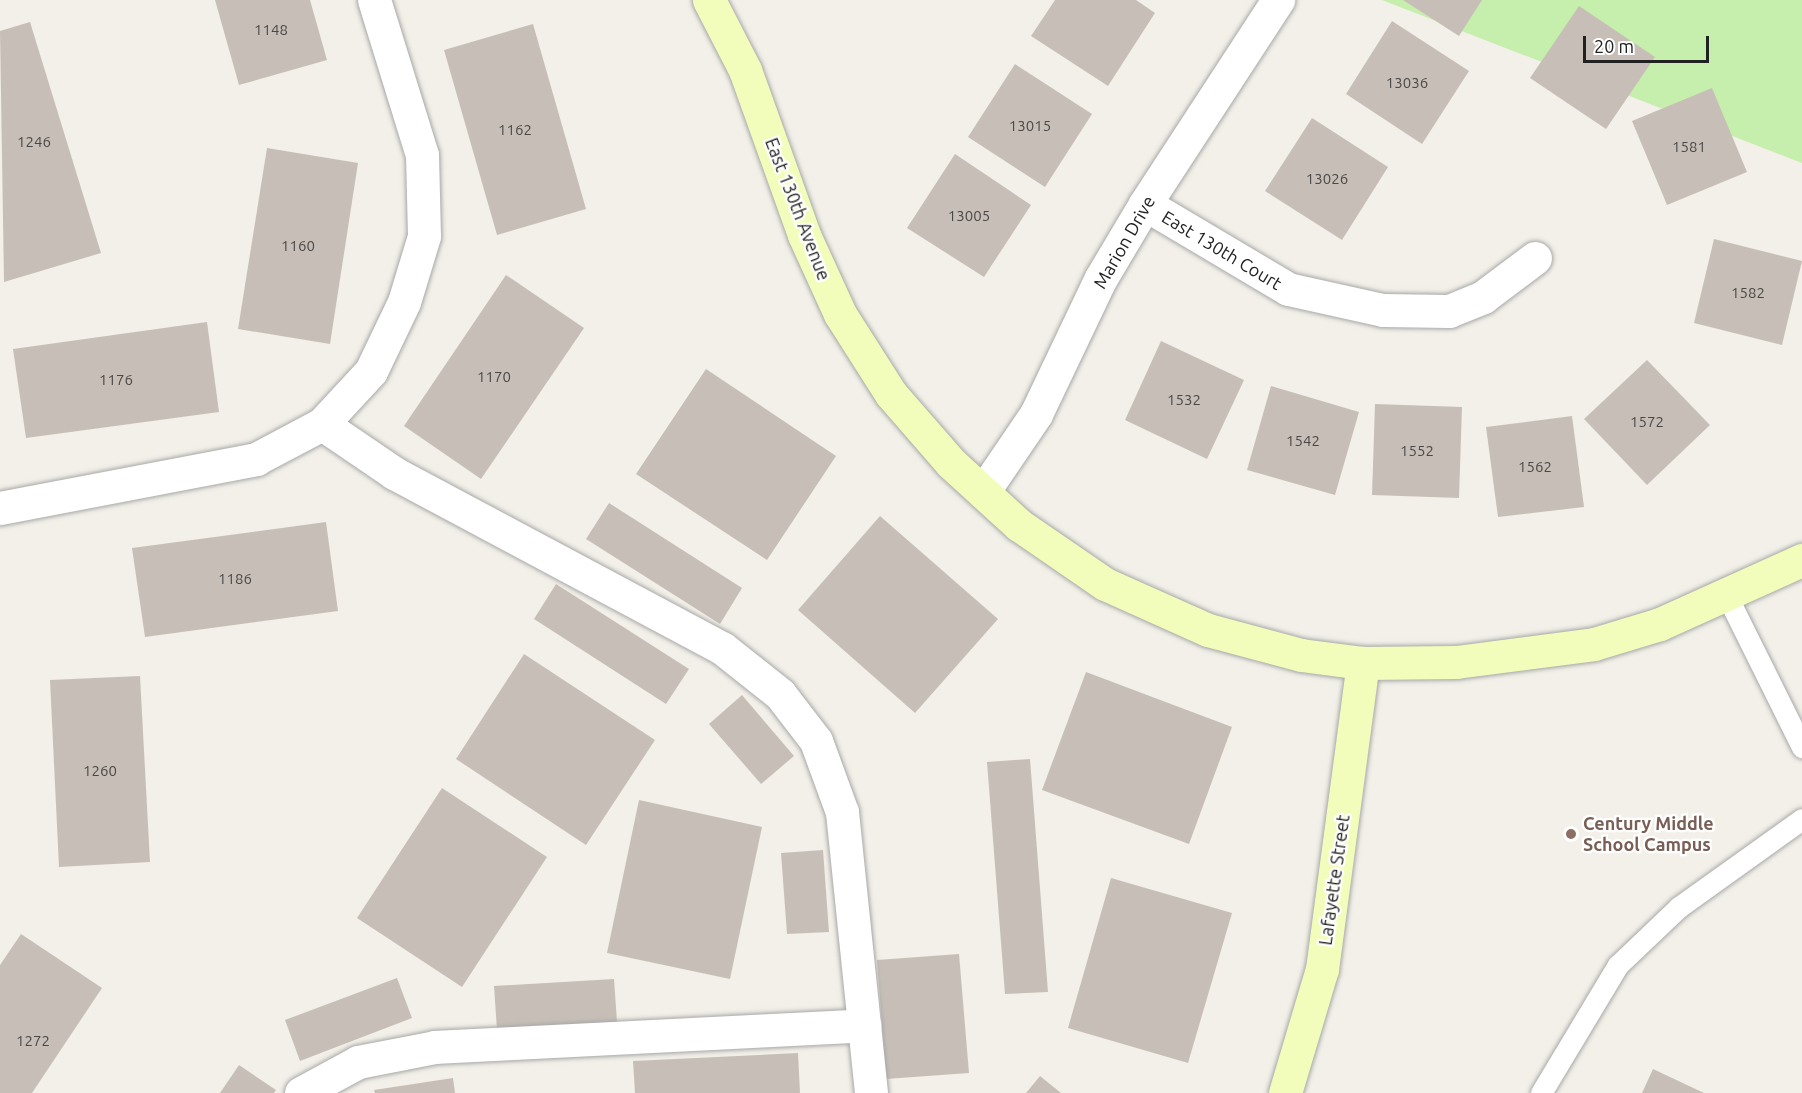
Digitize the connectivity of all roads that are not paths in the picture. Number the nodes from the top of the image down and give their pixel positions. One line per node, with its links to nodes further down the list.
1 (374, 0): 6 (street)
2 (709, 0): 7 (street, East 130th Avenue)
3 (1278, 0): 4 (street, Marion Drive)
4 (1145, 204): 5 (street, East 130th Court); 7 (street, Marion Drive)
5 (1535, 258)
6 (322, 424): 8 (street); 14 (street)
7 (983, 492): 11 (street, East 130th Avenue)
8 (0, 508)
9 (1802, 560): 10 (street, East 130th Avenue)
10 (1726, 596): 11 (street, East 130th Avenue); 12 (lane)
11 (1363, 663): 17 (street, Lafayette Street)
12 (1802, 747)
13 (1802, 819): 18 (lane)
14 (864, 1025): 15 (street); 16 (street)
15 (301, 1093)
16 (871, 1093)
17 (1285, 1093)
18 (1541, 1093)

